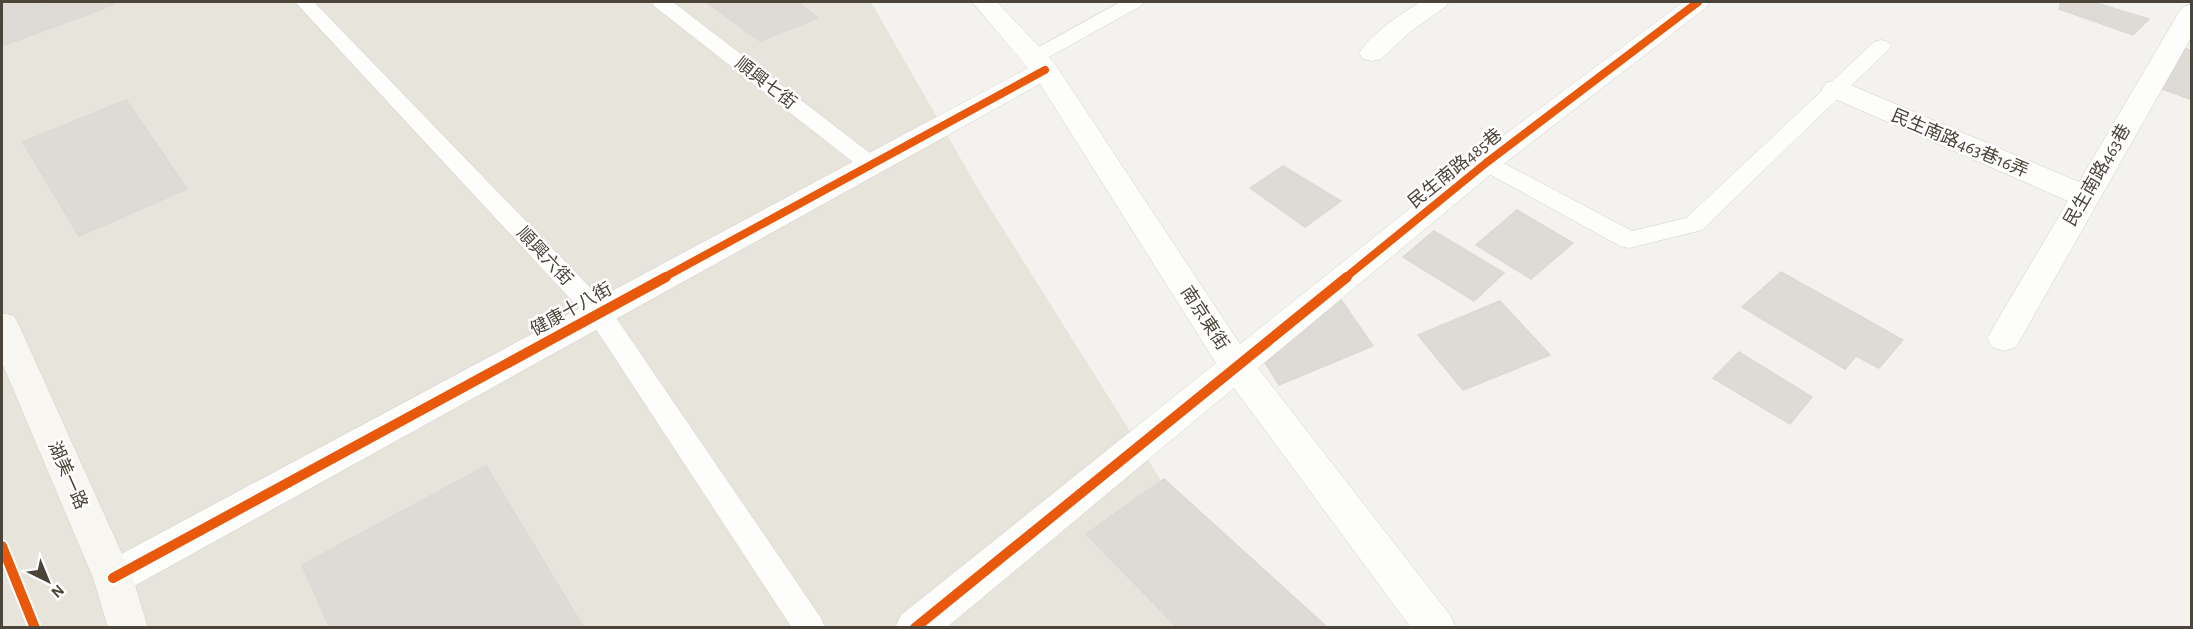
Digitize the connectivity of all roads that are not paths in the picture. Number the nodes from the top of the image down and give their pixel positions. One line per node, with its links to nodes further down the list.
1 (304, 2): 15 (lane, 順興六街)
2 (661, 2): 13 (lane, 順興七街)
3 (984, 2): 10 (street, 南京東街)
4 (1134, 2): 10 (lane)
5 (1436, 2): 9 (street)
6 (1698, 2): 12 (street, 民生南路485巷)
7 (2192, 12): 14 (street, 民生南路463巷)
8 (1881, 46): 11 (lane)
9 (1372, 53)
10 (1039, 64): 13 (street, 健康十八街); 18 (street, 南京東街)
11 (1836, 89): 12 (lane); 14 (street, 民生南路463巷16弄)
12 (1486, 163): 18 (street, 民生南路485巷)
13 (871, 165): 15 (street, 健康十八街)
14 (2085, 197): 17 (street, 民生南路463巷)
15 (599, 313): 19 (street, 健康十八街); 21 (lane, 順興六街)
16 (2, 325): 19 (street, 湖美一路)
17 (2004, 338)
18 (1237, 367): 22 (street, 民生南路485巷); 23 (street, 南京東街)
19 (113, 578): 20 (street, 湖美一路)
20 (128, 627)
21 (810, 627)
22 (915, 627)
23 (1436, 627)

